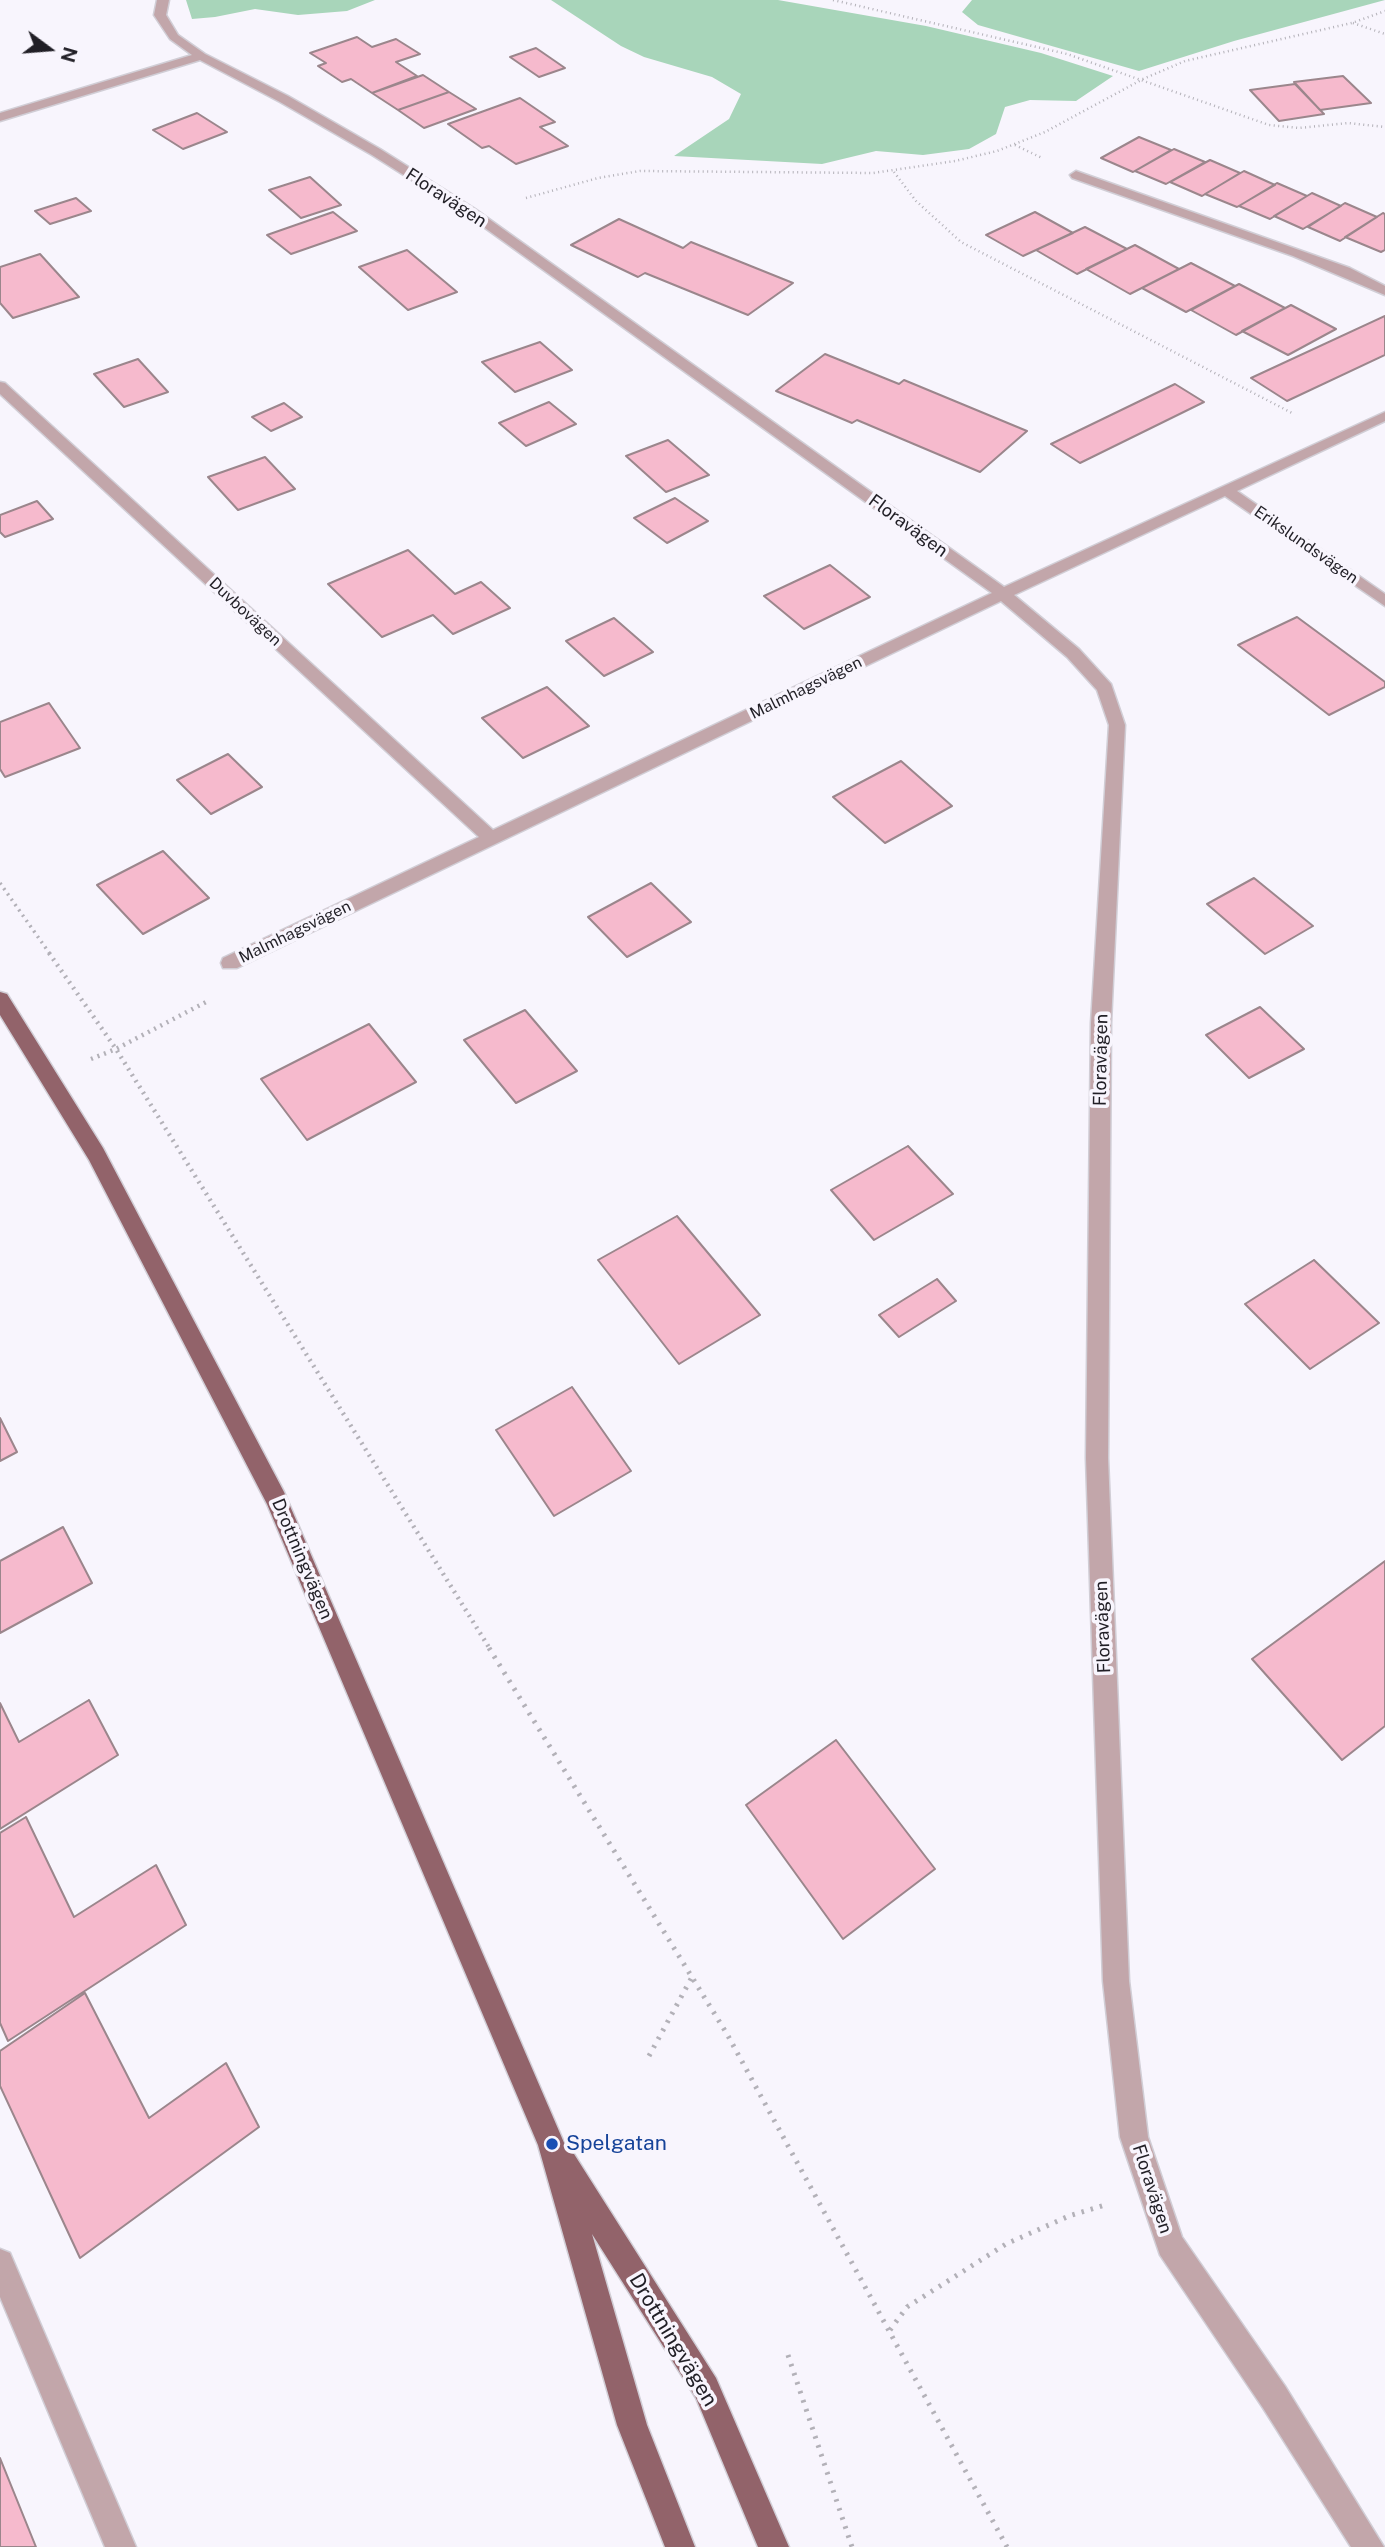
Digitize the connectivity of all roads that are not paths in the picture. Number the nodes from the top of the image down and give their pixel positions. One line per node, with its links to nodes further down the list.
1 (163, 0): 2 (street, Floravägen)
2 (201, 56): 3 (street); 9 (street, Floravägen)
3 (0, 117)
4 (1076, 174): 5 (street)
5 (1385, 290)
6 (0, 386): 11 (street, Duvbovägen)
7 (1385, 416): 8 (street, Malmhagsvägen)
8 (1226, 490): 9 (street, Malmhagsvägen); 10 (street, Erikslundsvägen)
9 (1003, 594): 11 (street, Malmhagsvägen); 19 (street, Floravägen)
10 (1385, 601)
11 (491, 838): 12 (street, Malmhagsvägen)
12 (230, 963)
13 (0, 999): 14 (main road, Drottningvägen)
14 (552, 2144): 17 (main road, Drottningvägen); 18 (main road, Drottningvägen)
15 (0, 2263): 16 (street)
16 (121, 2547)
17 (680, 2547)
18 (774, 2547)
19 (1369, 2547)

